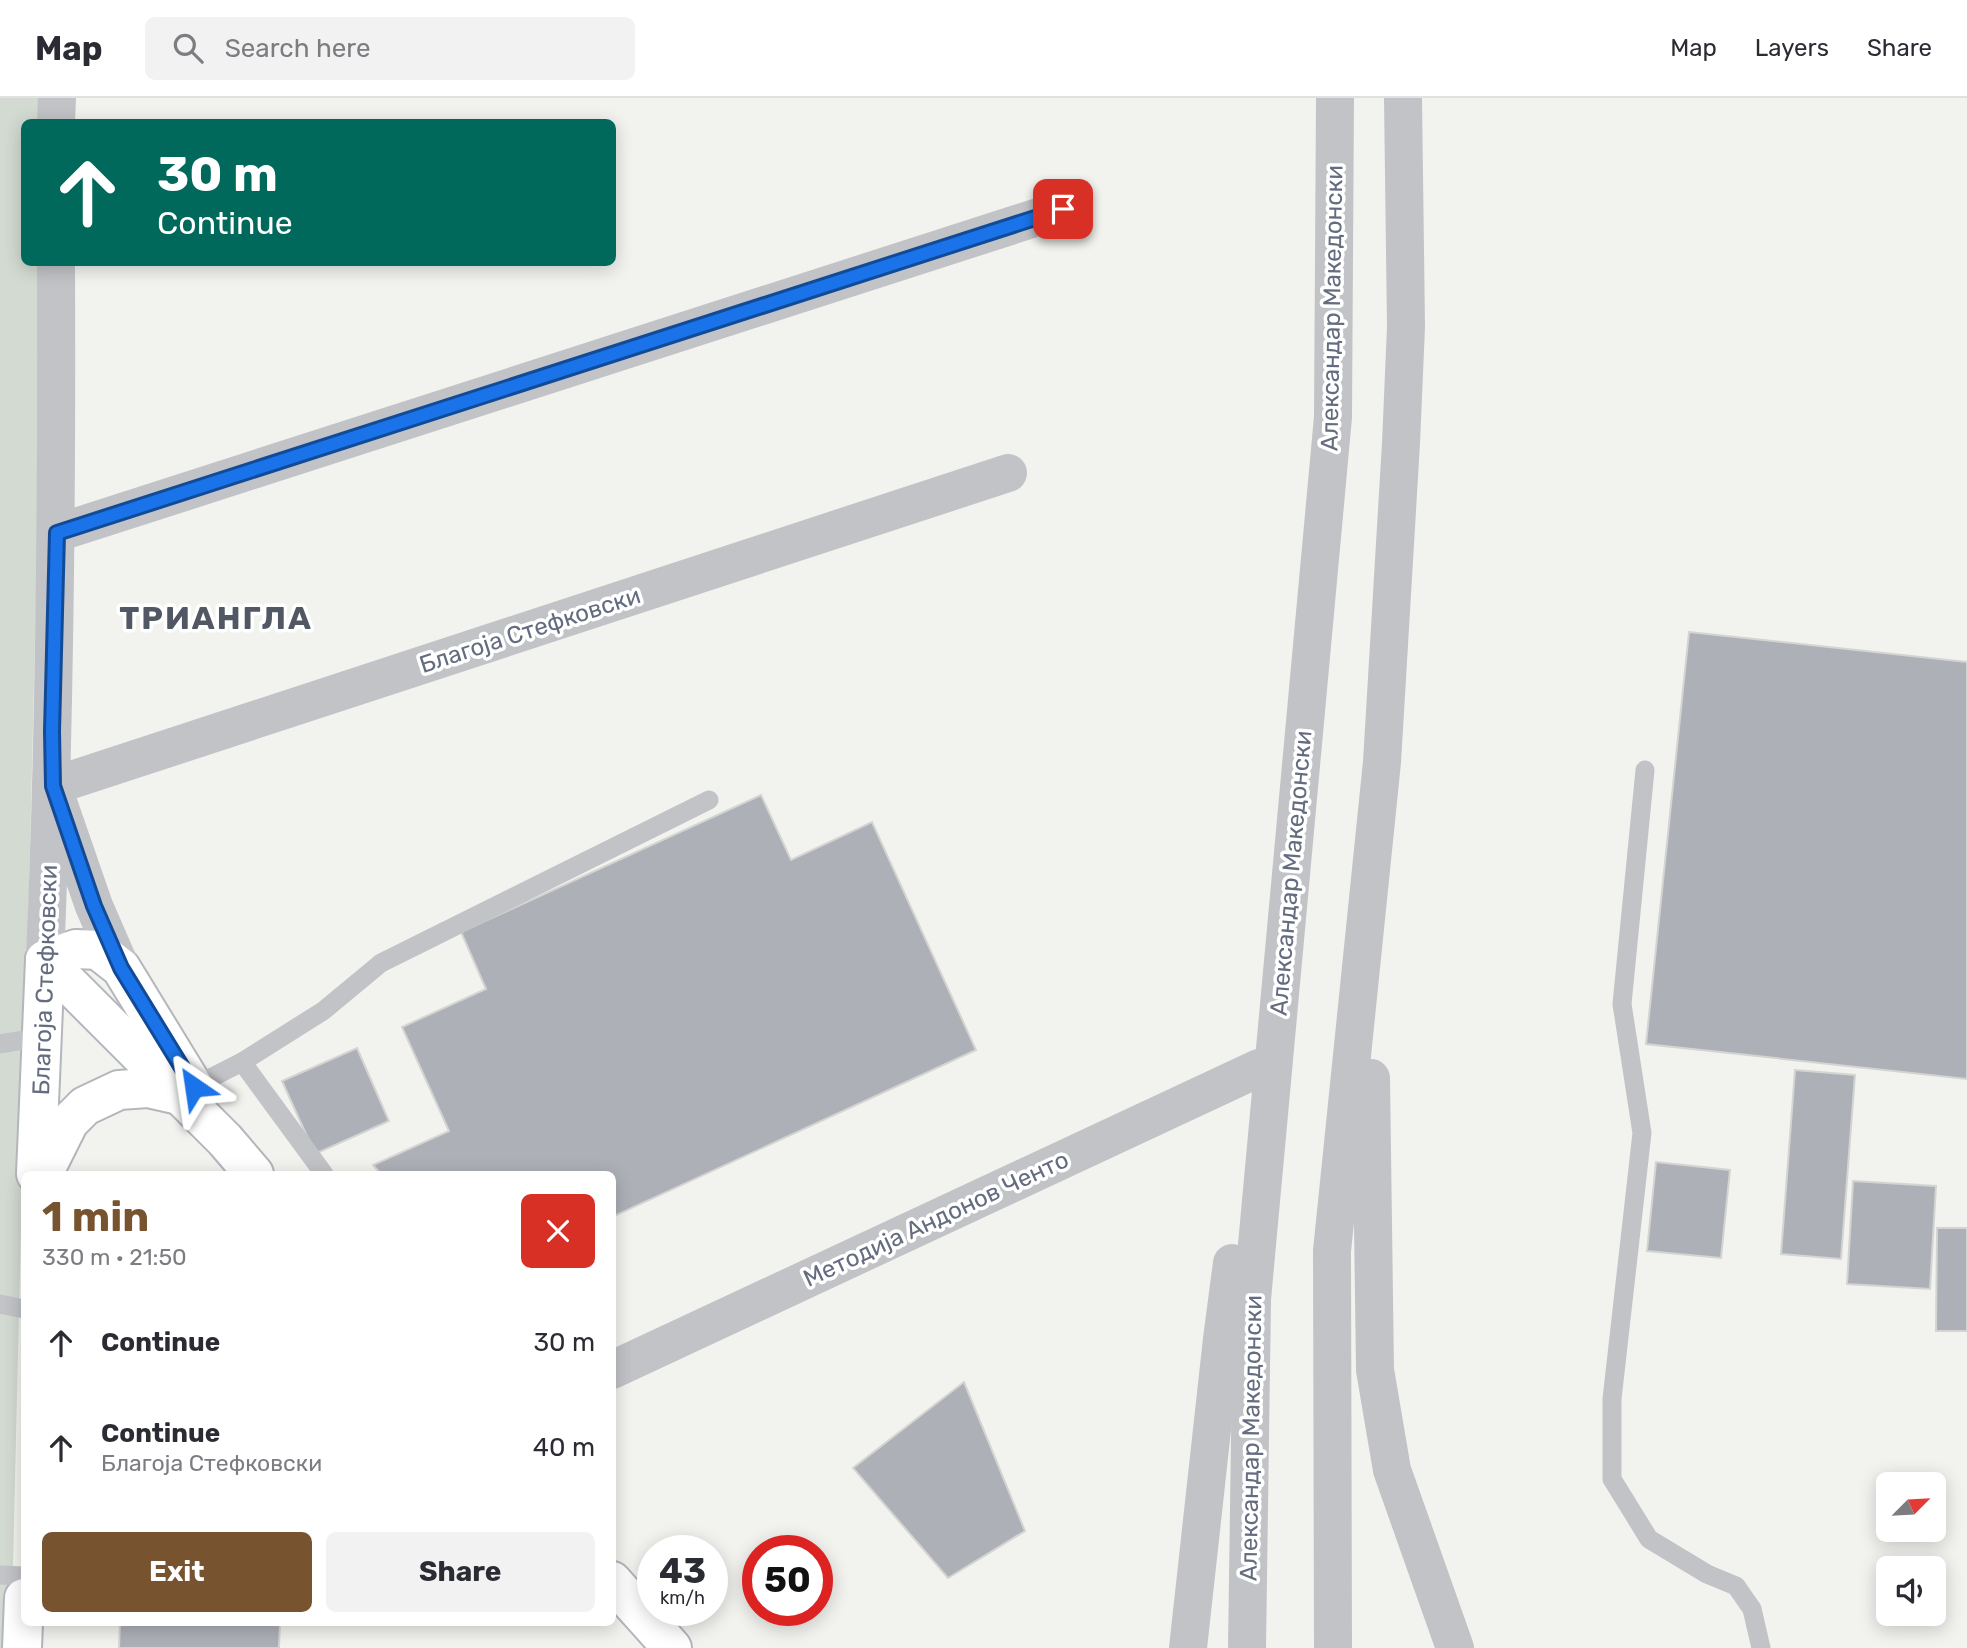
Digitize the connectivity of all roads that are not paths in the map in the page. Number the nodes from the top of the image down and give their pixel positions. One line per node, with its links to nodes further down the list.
1 (57, 98): 4 (street)
2 (1335, 98): 11 (street, Александар Македонски)
3 (1403, 98): 9 (street)
4 (56, 119)
5 (1063, 209): 8 (street)
6 (56, 266): 8 (street, Благоја Стефковски)
7 (1008, 473): 12 (street, Благоја Стефковски)
8 (57, 533): 12 (street, Благоја Стефковски)
9 (1381, 762): 36 (street); 37 (street)
10 (1645, 770): 38 (lane)
11 (1300, 775): 19 (street); 35 (street, Александар Македонски)
12 (53, 786): 14 (street, Благоја Стефковски); 15 (street)
13 (709, 800): 18 (lane)
14 (46, 960): 15 (main road); 16 (main road, Благоја Стефковски); 20 (main road)
15 (121, 968): 20 (main road)
16 (42, 1037): 17 (lane); 21 (main road, Благоја Стефковски)
17 (0, 1044)
18 (242, 1062): 20 (lane); 24 (lane)
19 (1259, 1068): 27 (street, Методија Андонов Ченто); 34 (street)
20 (187, 1091): 22 (main road); 23 (main road)
21 (36, 1171)
22 (44, 1171)
23 (251, 1171)
24 (322, 1171)
25 (0, 1304): 26 (lane)
26 (21, 1308)
27 (616, 1368)
28 (0, 1575): 29 (lane)
29 (21, 1576)
30 (616, 1585): 33 (main road)
31 (23, 1626): 32 (main road)
32 (22, 1648)
33 (672, 1648)
34 (1188, 1648)
35 (1247, 1648)
36 (1333, 1648)
37 (1455, 1648)
38 (1761, 1648)

